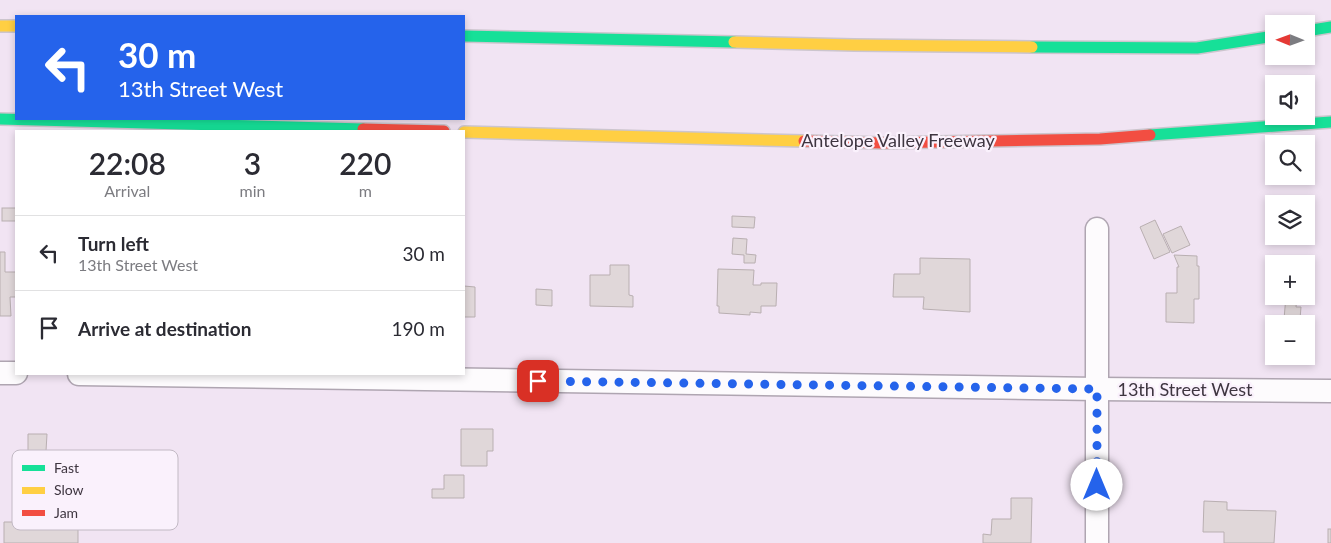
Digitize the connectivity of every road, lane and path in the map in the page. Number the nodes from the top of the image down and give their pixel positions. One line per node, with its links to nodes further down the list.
1 (0, 26): 2 (highway)
2 (15, 26)
3 (1331, 27): 4 (highway)
4 (1315, 30)
5 (465, 36): 6 (highway)
6 (1265, 37)
7 (0, 119): 8 (highway)
8 (15, 119)
9 (37, 120): 11 (highway)
10 (1331, 122): 12 (highway, Antelope Valley Freeway)
11 (407, 130)
12 (465, 132)
13 (1097, 228): 17 (street)
14 (0, 372): 15 (street)
15 (15, 373)
16 (147, 375): 17 (street, 13th Street West)
17 (1097, 389): 18 (street, 13th Street West); 19 (street)
18 (1331, 391)
19 (1097, 543)

